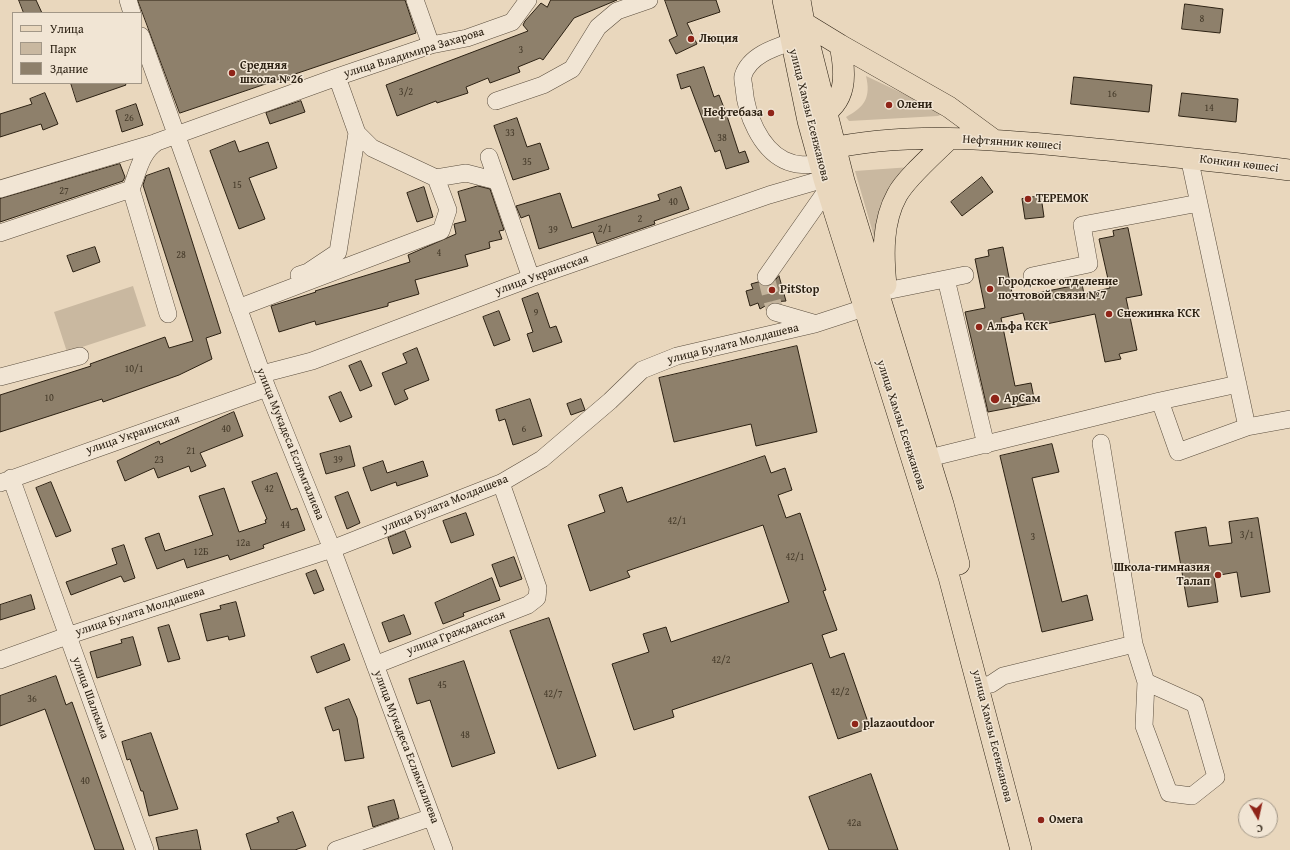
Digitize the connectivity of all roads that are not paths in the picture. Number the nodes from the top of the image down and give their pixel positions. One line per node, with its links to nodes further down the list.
1 (128, 0): 7 (street)
2 (415, 0): 11 (street)
3 (528, 0): 11 (street, улица Владимира Захарова)
4 (649, 0): 14 (street)
5 (783, 0): 10 (main road, улица Хамзы Есенжанова)
6 (800, 0): 8 (main road, улица Хамзы Есенжанова)
7 (132, 12)
8 (804, 23): 12 (main road); 15 (main road, улица Хамзы Есенжанова)
9 (142, 39): 18 (street, улица Мукадеса Еслямгалиева)
10 (791, 42): 16 (main road, улица Хамзы Есенжанова); 24 (street)
11 (430, 45): 13 (street, улица Владимира Захарова)
12 (840, 45): 15 (main road); 20 (main road)
13 (337, 77): 17 (street); 18 (street, улица Владимира Захарова)
14 (496, 101)
15 (827, 112): 16 (main road); 24 (main road, улица Хамзы Есенжанова)
16 (808, 121): 24 (main road, улица Хамзы Есенжанова)
17 (357, 133): 26 (street); 38 (street)
18 (177, 134): 21 (street, улица Владимира Захарова); 38 (street, улица Мукадеса Еслямгалиева)
19 (949, 139): 20 (main road, Нефтянник көшесі); 24 (main road, Нефтянник көшесі); 37 (main road)
20 (994, 140): 23 (main road, Нефтянник көшесі)
21 (157, 142): 28 (street); 29 (street, улица Владимира Захарова)
22 (488, 157): 27 (street)
23 (1189, 157): 25 (main road, Конкин көшесі); 30 (street)
24 (825, 166): 34 (street); 35 (street, улица Украинская); 39 (main road, улица Хамзы Есенжанова); 42 (main road, улица Хамзы Есенжанова)
25 (1290, 170)
26 (436, 178): 27 (street); 38 (street)
27 (497, 181): 35 (street)
28 (0, 189)
29 (131, 189): 31 (street); 41 (street)
30 (1199, 203): 33 (street); 47 (street)
31 (0, 233)
32 (966, 276): 36 (street)
33 (1032, 276)
34 (766, 277)
35 (531, 278): 46 (street, улица Украинская)
36 (946, 279): 37 (street); 52 (street)
37 (886, 290): 42 (main road)
38 (237, 304): 46 (street, улица Мукадеса Еслямгалиева)
39 (864, 308): 43 (street, улица Булата Молдашева); 53 (main road, улица Хамзы Есенжанова)
40 (776, 312): 43 (street)
41 (168, 314)
42 (886, 319): 53 (main road, улица Хамзы Есенжанова)
43 (815, 324): 55 (street, улица Булата Молдашева)
44 (80, 356): 45 (street)
45 (0, 377)
46 (264, 381): 54 (street, улица Украинская); 56 (street, улица Мукадеса Еслямгалиева)
47 (1238, 384): 48 (street); 50 (street)
48 (1160, 401): 50 (street); 52 (street)
49 (1290, 419): 50 (street)
50 (1247, 427)
51 (1101, 443): 58 (street)
52 (986, 445): 53 (street)
53 (921, 460): 62 (main road, улица Хамзы Есенжанова)
54 (6, 481): 57 (street, улица Шалкыма)
55 (501, 483): 56 (street, улица Булата Молдашева); 60 (street, улица Гражданская)
56 (332, 549): 57 (street, улица Булата Молдашева); 60 (street, улица Мукадеса Еслямгалиева)
57 (67, 636): 59 (street, улица Булата Молдашева); 64 (street, улица Шалкыма)
58 (1134, 644): 61 (street); 62 (street)
59 (0, 660)
60 (374, 665): 63 (street, улица Мукадеса Еслямгалиева)
61 (1146, 682): 61 (street)
62 (984, 685): 67 (main road, улица Хамзы Есенжанова); 68 (main road, улица Хамзы Есенжанова)
63 (432, 817): 65 (street); 66 (street, улица Мукадеса Еслямгалиева)
64 (145, 850)
65 (336, 850)
66 (444, 850)
67 (1021, 850)
68 (1036, 850)

